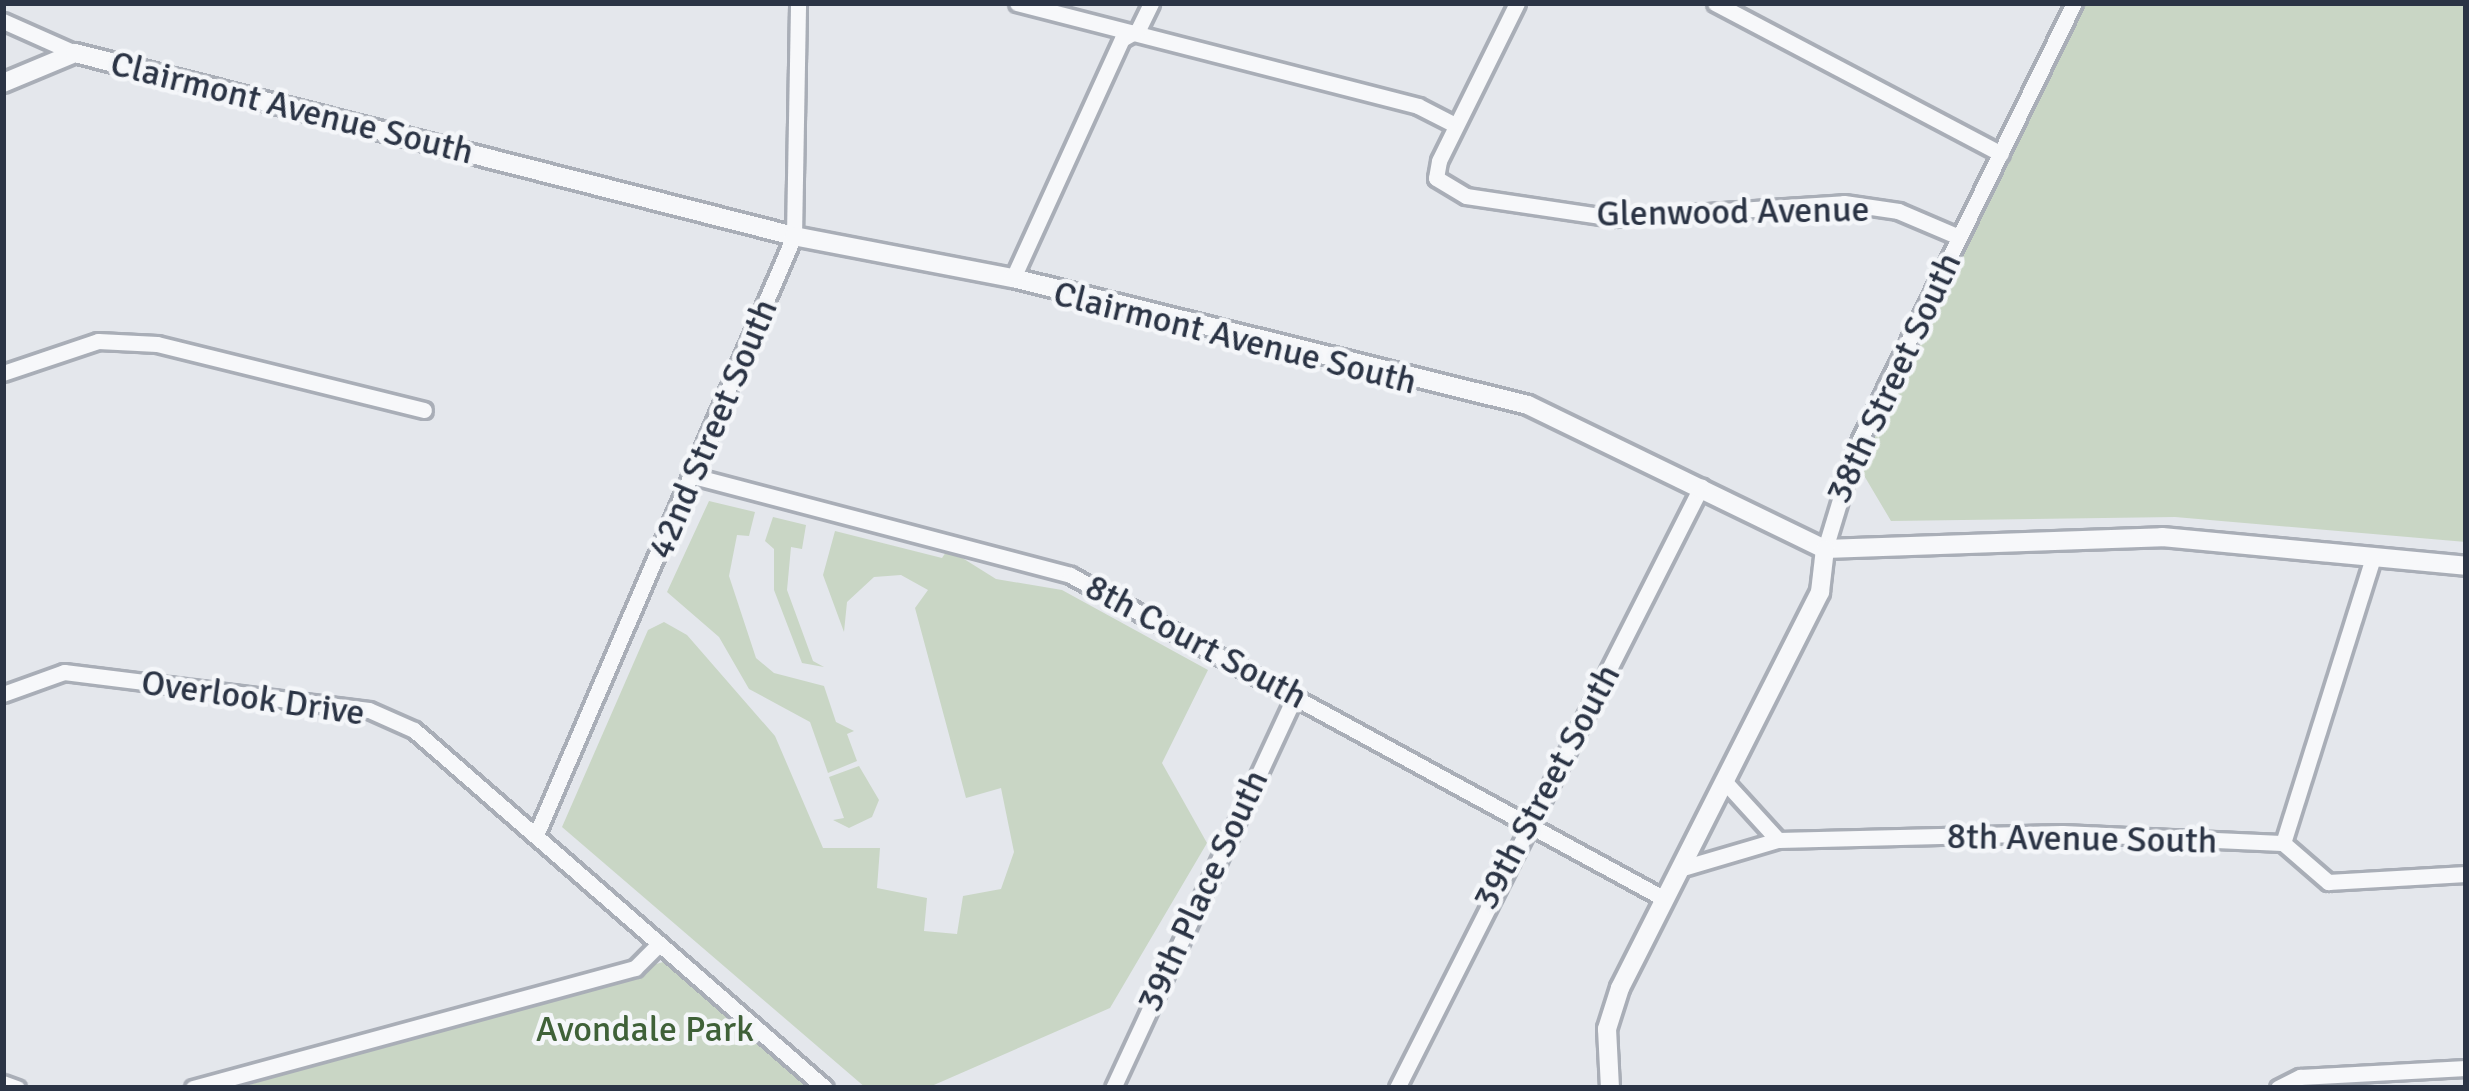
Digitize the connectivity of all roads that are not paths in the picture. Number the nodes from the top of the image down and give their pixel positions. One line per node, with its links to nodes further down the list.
1 (798, 3): 13 (street, 42nd Street South)
2 (1018, 3): 8 (street)
3 (1151, 3): 8 (street)
4 (1517, 3): 11 (street)
5 (1715, 3): 12 (street)
6 (2074, 3): 12 (street, 38th Street South)
7 (3, 22): 9 (street)
8 (1138, 31): 11 (street); 15 (street)
9 (75, 53): 10 (street, Clairmont Avenue South); 13 (street, Clairmont Avenue South)
10 (3, 83)
11 (1455, 124): 14 (street, Glenwood Avenue)
12 (2001, 154): 14 (street, 38th Street South)
13 (794, 236): 15 (street, Clairmont Avenue South); 18 (street, 42nd Street South)
14 (1959, 237): 20 (street, 38th Street South)
15 (1013, 278): 19 (street, Clairmont Avenue South)
16 (3, 373): 17 (street)
17 (424, 410)
18 (693, 476): 24 (street, 8th Court South); 27 (street, 42nd Street South)
19 (1701, 487): 20 (street, Clairmont Avenue South); 26 (street, 39th Street South)
20 (1825, 549): 21 (street, Clairmont Avenue South); 25 (street, 38th Street South)
21 (2373, 558): 22 (street, Clairmont Avenue South); 29 (street)
22 (2466, 566)
23 (3, 694): 27 (street, Overlook Drive)
24 (1295, 696): 26 (street, 8th Court South); 39 (street, 39th Place South)
25 (1726, 783): 28 (street); 30 (street, 38th Street South)
26 (1530, 823): 32 (street, 8th Court South); 40 (street, 39th Street South)
27 (536, 835): 33 (street, Overlook Drive)
28 (1778, 840): 29 (street, 8th Avenue South); 30 (street, 8th Avenue South)
29 (2283, 843): 31 (street)
30 (1686, 866): 32 (street, 38th Street South)
31 (2466, 874)
32 (1663, 898): 41 (street, 38th Street South)
33 (659, 944): 37 (street); 38 (street, Overlook Drive)
34 (2466, 1068): 42 (street)
35 (3, 1083): 36 (street)
36 (16, 1088)
37 (194, 1088)
38 (825, 1088)
39 (1113, 1088)
40 (1397, 1088)
41 (1610, 1088)
42 (2278, 1088)

